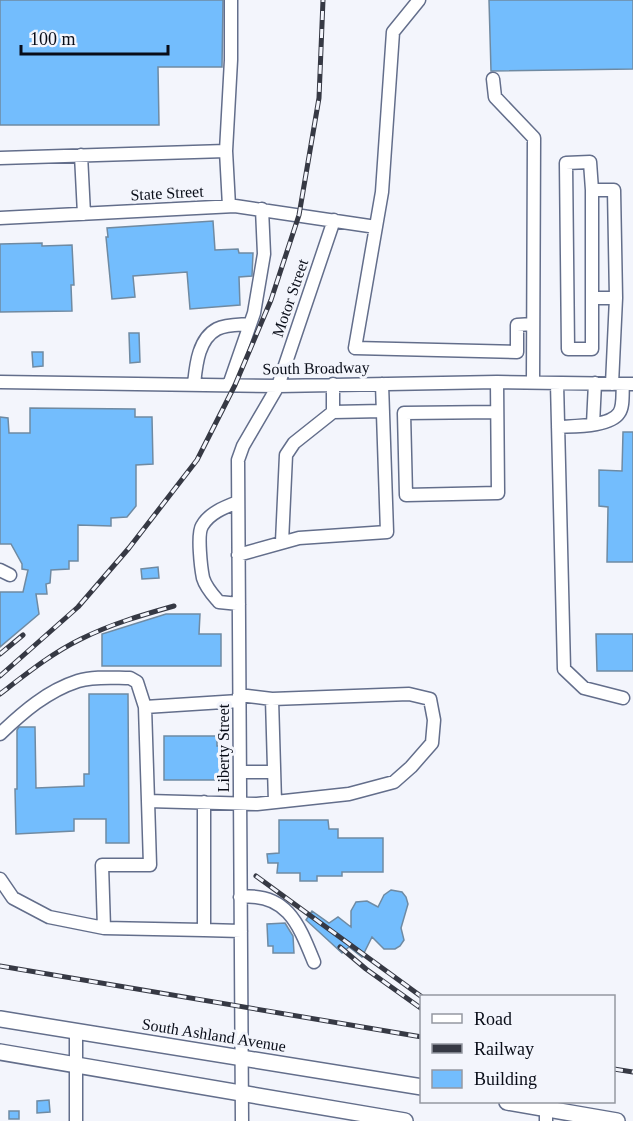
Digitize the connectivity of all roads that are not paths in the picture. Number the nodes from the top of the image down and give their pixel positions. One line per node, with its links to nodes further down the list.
1 (231, 0): 4 (street)
2 (419, 0): 13 (street)
3 (493, 79): 17 (street)
4 (226, 150): 5 (street); 8 (street)
5 (81, 155): 6 (street); 10 (street)
6 (0, 158)
7 (592, 190): 14 (street); 14 (street); 15 (street)
8 (229, 206): 9 (street, State Street); 10 (street, State Street)
9 (262, 210): 12 (street, State Street); 16 (street)
10 (84, 214): 11 (street, State Street)
11 (0, 218)
12 (334, 220): 13 (street, State Street); 28 (street, Motor Street)
13 (376, 227): 17 (street)
14 (592, 298): 15 (street)
15 (616, 298): 26 (street)
16 (250, 324): 23 (street); 27 (street)
17 (533, 324): 20 (street)
18 (0, 382): 23 (street, South Broadway)
19 (497, 382): 20 (street, South Broadway); 25 (street, South Broadway); 31 (street)
20 (533, 382): 21 (street, South Broadway)
21 (557, 383): 22 (street, South Broadway); 33 (street)
22 (595, 383): 26 (street, South Broadway); 32 (street)
23 (194, 384): 27 (street, South Broadway)
24 (333, 384): 25 (street, South Broadway); 28 (street, South Broadway); 30 (street)
25 (382, 384): 29 (street)
26 (623, 384): 32 (street)
27 (229, 385): 28 (street, South Broadway)
28 (278, 386): 34 (street, Liberty Street)
29 (383, 411): 30 (street); 35 (street)
30 (333, 412): 35 (street)
31 (497, 412): 31 (street)
32 (593, 424): 33 (street)
33 (558, 427): 39 (street)
34 (238, 502): 36 (street, Liberty Street); 37 (street)
35 (282, 542): 36 (street)
36 (238, 555): 37 (street, Liberty Street)
37 (239, 604): 38 (street, Liberty Street)
38 (239, 698): 40 (street); 41 (street); 43 (street, Liberty Street)
39 (623, 698)
40 (272, 699): 44 (street); 48 (street)
41 (145, 707): 42 (street); 45 (street)
42 (0, 734)
43 (240, 772): 44 (street); 47 (street, Liberty Street)
44 (274, 772): 48 (street)
45 (148, 801): 46 (street); 51 (street)
46 (204, 802): 47 (street); 52 (street)
47 (240, 802): 48 (street); 50 (street, Liberty Street)
48 (275, 802)
49 (0, 879): 51 (street)
50 (240, 897): 53 (street, Liberty Street); 54 (street)
51 (104, 928): 52 (street)
52 (204, 930): 53 (street)
53 (241, 931): 58 (street, Liberty Street)
54 (314, 962)
55 (0, 1019): 56 (main road, South Ashland Avenue)
56 (76, 1032): 58 (main road, South Ashland Avenue); 59 (street)
57 (0, 1052): 59 (main road)
58 (242, 1058): 60 (main road, South Ashland Avenue); 61 (street, Liberty Street)
59 (76, 1065): 61 (main road); 64 (street)
60 (420, 1088)
61 (242, 1093): 65 (street, Liberty Street); 66 (main road)
62 (513, 1103): 63 (main road)
63 (546, 1114): 67 (main road)
64 (76, 1121)
65 (242, 1121)
66 (405, 1121)
67 (617, 1121)

